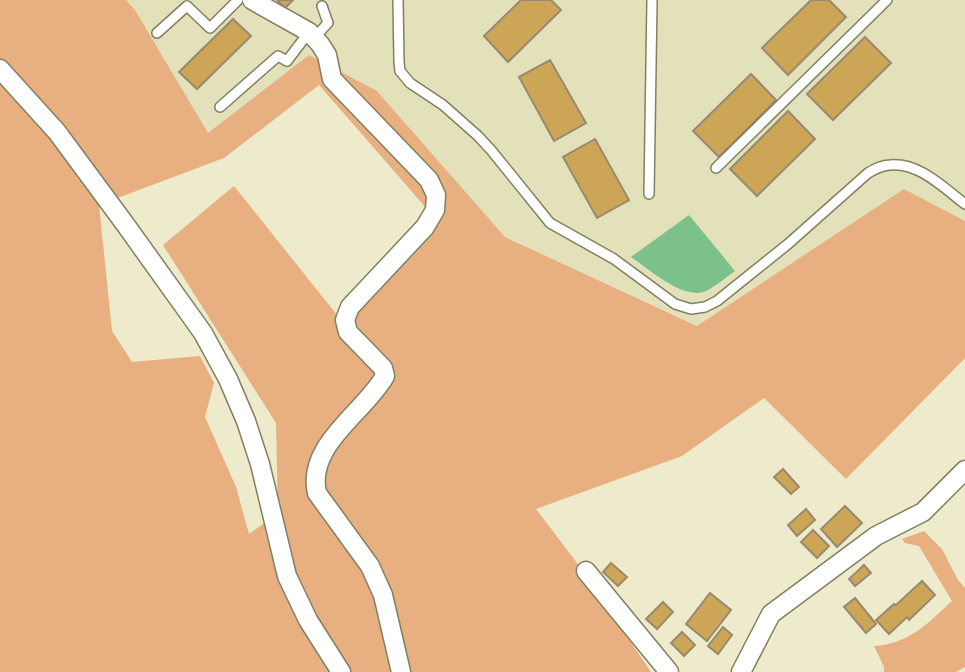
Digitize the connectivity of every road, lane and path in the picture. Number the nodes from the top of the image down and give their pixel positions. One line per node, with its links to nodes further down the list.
1 (238, 0): 7 (lane)
2 (398, 0): 13 (lane)
3 (652, 0): 12 (lane)
4 (887, 0): 11 (lane)
5 (259, 2): 8 (street)
6 (322, 6): 8 (lane)
7 (157, 33)
8 (312, 34): 10 (lane); 17 (street)
9 (0, 69): 16 (street)
10 (220, 107)
11 (716, 168)
12 (649, 194)
13 (965, 204)
14 (965, 470): 19 (street)
15 (586, 571): 18 (street)
16 (341, 672)
17 (401, 672)
18 (669, 672)
19 (741, 672)

